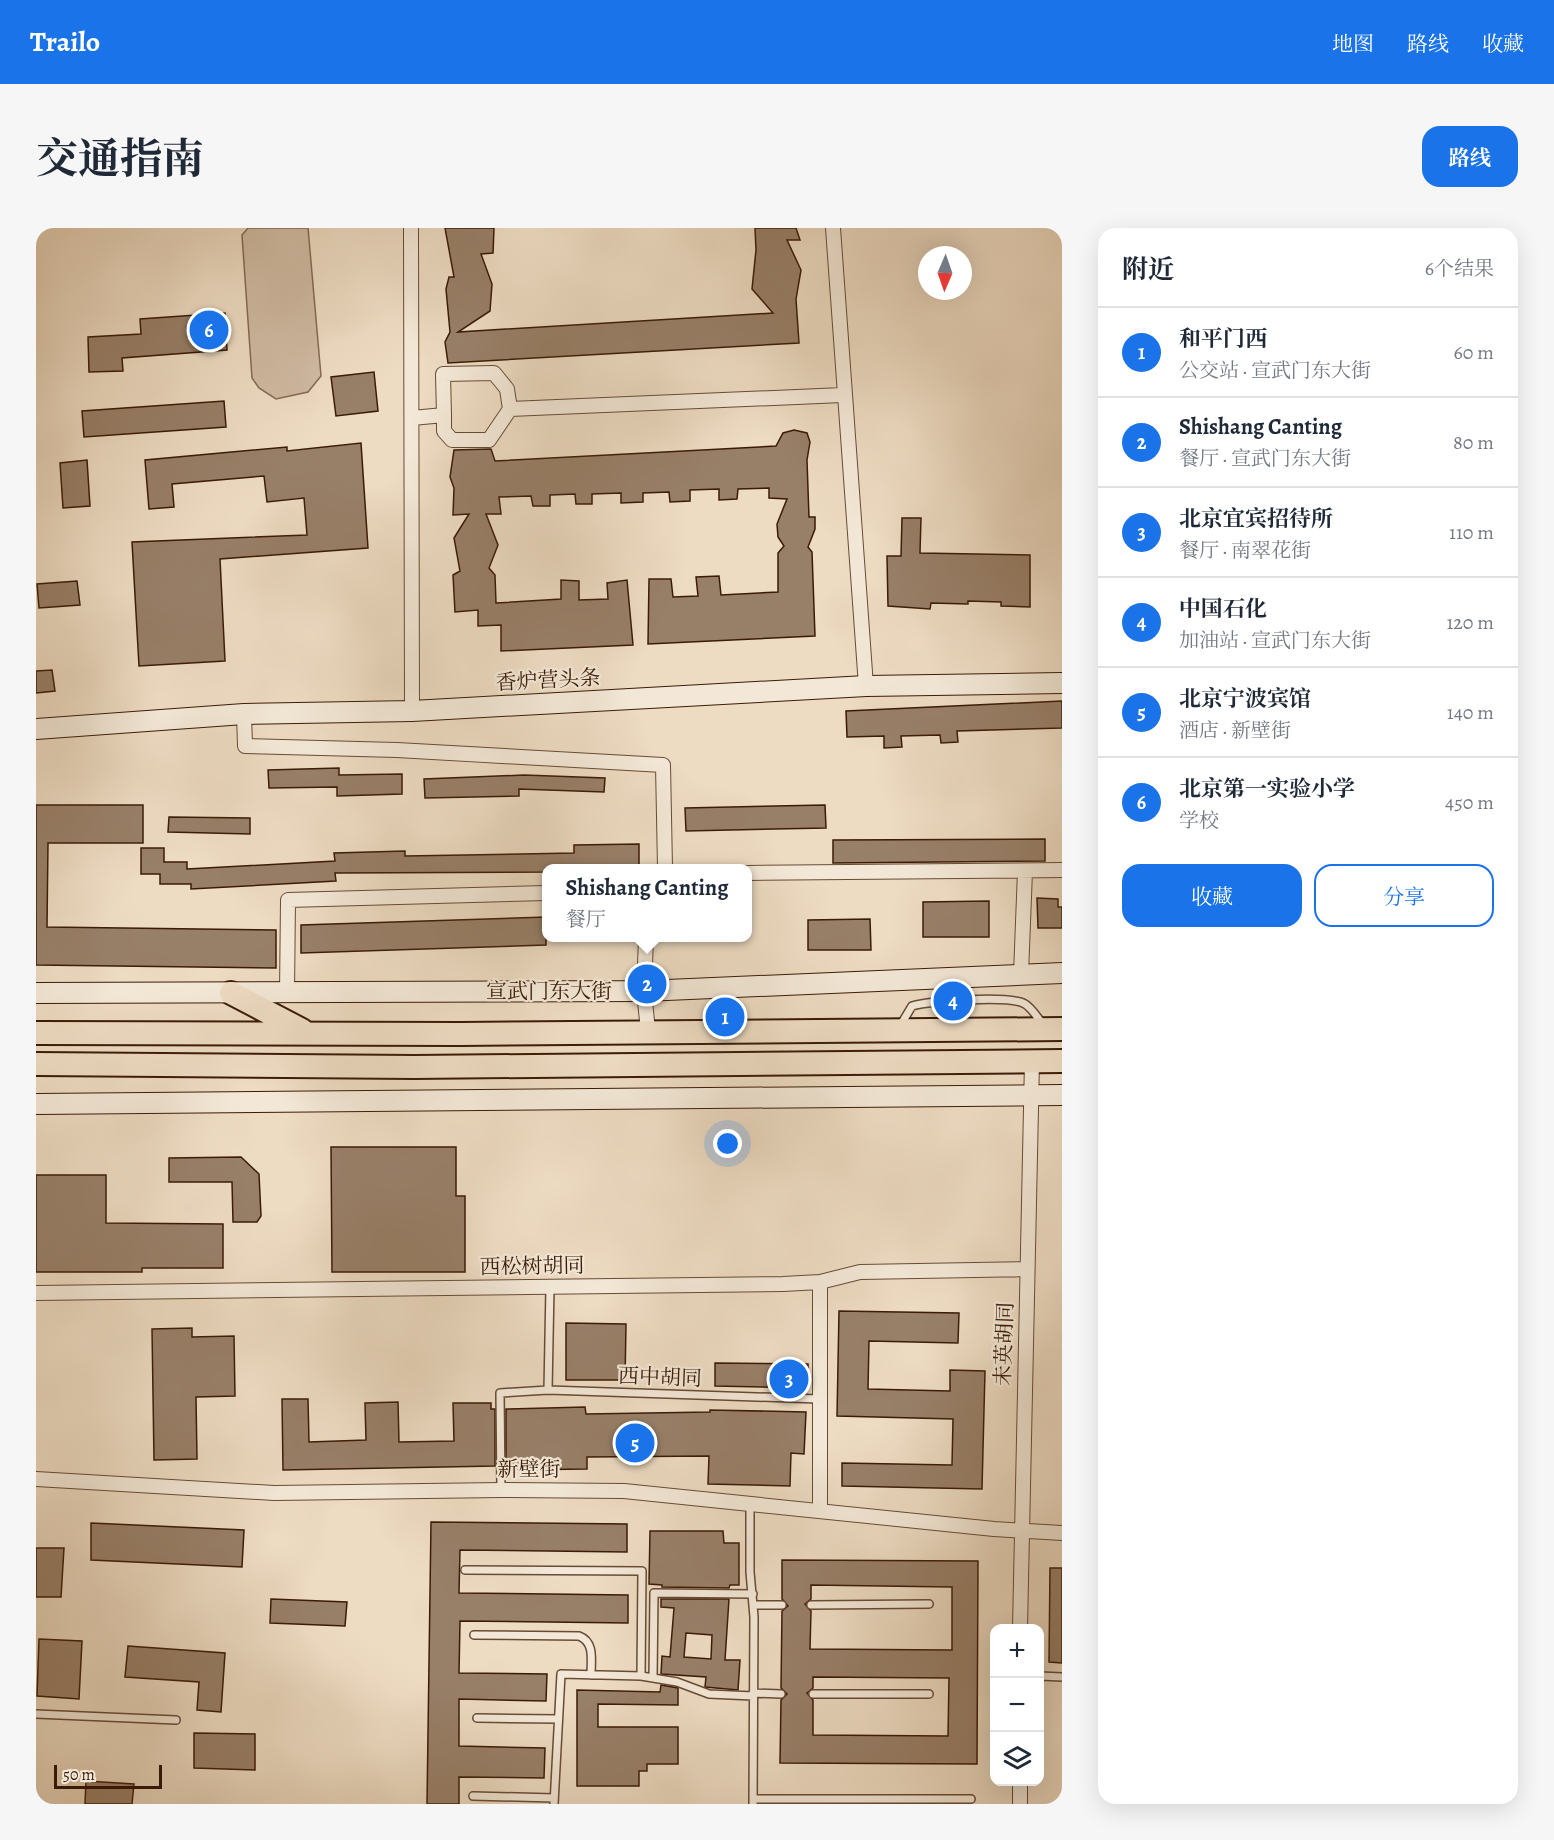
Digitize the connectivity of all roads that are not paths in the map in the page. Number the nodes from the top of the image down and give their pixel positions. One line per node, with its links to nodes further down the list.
1 (411, 228): 6 (street)
2 (833, 228): 3 (street)
3 (843, 395): 4 (street); 8 (street)
4 (510, 409): 5 (street); 5 (street)
5 (444, 415): 6 (street)
6 (412, 418): 9 (street)
7 (1062, 683): 8 (street, 香炉营头条)
8 (866, 686): 9 (street, 香炉营头条)
9 (412, 711): 10 (street, 香炉营头条)
10 (244, 714): 11 (street, 香炉营头条); 12 (street)
11 (36, 729)
12 (665, 864)
13 (1062, 870): 14 (street)
14 (1025, 871): 15 (street); 19 (street)
15 (752, 873)
16 (542, 893): 23 (street)
17 (646, 942): 20 (street)
18 (1062, 973): 19 (street, 宣武门东大街)
19 (1021, 974): 20 (street, 宣武门东大街)
20 (644, 991): 23 (street, 宣武门东大街); 25 (street)
21 (36, 993): 22 (street, 宣武门东大街)
22 (231, 993): 23 (street, 宣武门东大街); 26 (main road)
23 (286, 993)
24 (1055, 1029): 25 (main road, 宣武门东大街)
25 (648, 1031): 26 (main road, 宣武门东大街)
26 (306, 1032): 27 (main road, 宣武门东大街)
27 (36, 1033)
28 (1032, 1061): 29 (main road); 30 (main road); 32 (street, 未英胡同)
29 (1062, 1061)
30 (36, 1064)
31 (1062, 1095): 32 (street)
32 (1032, 1096): 33 (street); 34 (street, 未英胡同)
33 (36, 1104)
34 (1028, 1269): 35 (street, 西松树胡同); 44 (street, 未英胡同)
35 (820, 1282): 36 (street, 西松树胡同); 39 (street)
36 (550, 1287): 37 (street, 西松树胡同); 38 (lane)
37 (36, 1293)
38 (548, 1390): 39 (lane, 西中胡同); 41 (lane, 西中胡同)
39 (819, 1399): 43 (street)
40 (36, 1479): 41 (street, 新壁街)
41 (501, 1490): 42 (street, 新壁街)
42 (750, 1502): 43 (street, 新壁街); 47 (lane)
43 (820, 1509): 44 (street, 新壁街)
44 (1020, 1531): 45 (street, 新壁街); 52 (street, 未英胡同)
45 (1062, 1533)
46 (465, 1570): 55 (lane)
47 (753, 1594): 49 (lane); 58 (lane)
48 (929, 1604): 51 (lane)
49 (753, 1605): 50 (lane); 62 (lane)
50 (782, 1605)
51 (811, 1605)
52 (1020, 1624)
53 (474, 1635): 54 (lane)
54 (591, 1675): 55 (lane); 65 (lane)
55 (641, 1676): 58 (lane)
56 (1044, 1676): 57 (lane)
57 (1062, 1677)
58 (652, 1678): 62 (lane)
59 (781, 1694): 62 (lane)
60 (813, 1694): 61 (lane)
61 (929, 1694)
62 (753, 1695): 71 (lane)
63 (36, 1714): 66 (lane)
64 (477, 1718): 65 (lane)
65 (558, 1719): 70 (lane)
66 (176, 1720)
67 (1020, 1786): 72 (street)
68 (473, 1796): 70 (lane)
69 (970, 1799): 71 (lane)
70 (554, 1801)
71 (753, 1801)
72 (1020, 1804)

